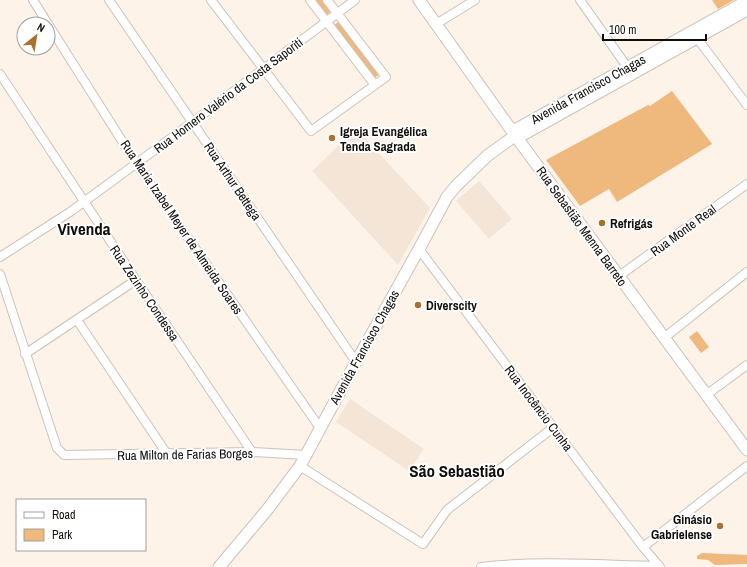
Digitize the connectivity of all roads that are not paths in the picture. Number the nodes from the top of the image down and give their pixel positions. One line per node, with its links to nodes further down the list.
1 (33, 0): 13 (street, Rua Maria Izabel Meyer de Almeida Soares)
2 (109, 0): 23 (street, Rua Arthur Bettega)
3 (211, 0): 18 (street)
4 (310, 0): 14 (street)
5 (327, 0): 12 (street)
6 (355, 0): 12 (street, Rua Homero Valério da Costa Saporiti)
7 (419, 0): 15 (main road, Rua Sebastião Menna Barreto)
8 (475, 0): 15 (street)
9 (580, 0): 19 (street)
10 (747, 0): 16 (main road, Avenida Francisco Chagas)
11 (747, 10): 16 (main road, Avenida Francisco Chagas)
12 (337, 13): 14 (street, Rua Homero Valério da Costa Saporiti); 21 (street)
13 (43, 16)
14 (326, 21): 18 (street, Rua Homero Valério da Costa Saporiti); 21 (street)
15 (436, 24): 24 (main road, Rua Sebastião Menna Barreto)
16 (694, 34): 19 (main road, Avenida Francisco Chagas); 22 (street)
17 (56, 37): 25 (street, Rua Maria Izabel Meyer de Almeida Soares)
18 (264, 69): 21 (street); 23 (street, Rua Homero Valério da Costa Saporiti)
19 (629, 70): 24 (main road, Avenida Francisco Chagas)
20 (0, 74): 27 (street, Rua Zezinho Condessa)
21 (375, 85)
22 (747, 105)
23 (193, 122): 25 (street, Rua Homero Valério da Costa Saporiti); 37 (street, Rua Arthur Bettega)
24 (515, 135): 28 (main road, Avenida Francisco Chagas); 32 (main road, Rua Sebastião Menna Barreto)
25 (136, 163): 27 (street, Rua Homero Valério da Costa Saporiti); 41 (street, Rua Maria Izabel Meyer de Almeida Soares)
26 (747, 184): 32 (street, Rua Monte Real)
27 (84, 201): 29 (street, Rua Homero Valério da Costa Saporiti); 33 (street, Rua Zezinho Condessa)
28 (419, 249): 37 (main road, Avenida Francisco Chagas); 40 (street, Rua Inocêncio Cunha)
29 (0, 257)
30 (747, 272): 35 (street)
31 (0, 274): 36 (street)
32 (619, 276): 35 (main road, Rua Sebastião Menna Barreto)
33 (136, 280): 34 (street); 43 (street, Rua Zezinho Condessa)
34 (77, 320): 36 (street); 44 (street)
35 (664, 338): 39 (main road, Rua Sebastião Menna Barreto)
36 (25, 354): 44 (street, Rua Milton de Farias Borges)
37 (356, 362): 41 (main road, Avenida Francisco Chagas)
38 (747, 365): 39 (street)
39 (706, 395): 42 (main road, Rua Sebastião Menna Barreto)
40 (554, 427): 46 (street); 48 (street, Rua Inocêncio Cunha)
41 (320, 428): 45 (main road, Avenida Francisco Chagas)
42 (747, 450)
43 (252, 452): 44 (street, Rua Milton de Farias Borges); 45 (street, Rua Milton de Farias Borges)
44 (167, 454)
45 (306, 455): 46 (main road, Avenida Francisco Chagas)
46 (300, 466): 49 (main road, Avenida Francisco Chagas)
47 (747, 466): 48 (street)
48 (643, 547): 51 (street, Rua Inocêncio Cunha)
49 (219, 567)
50 (481, 567): 51 (street)
51 (660, 567)

